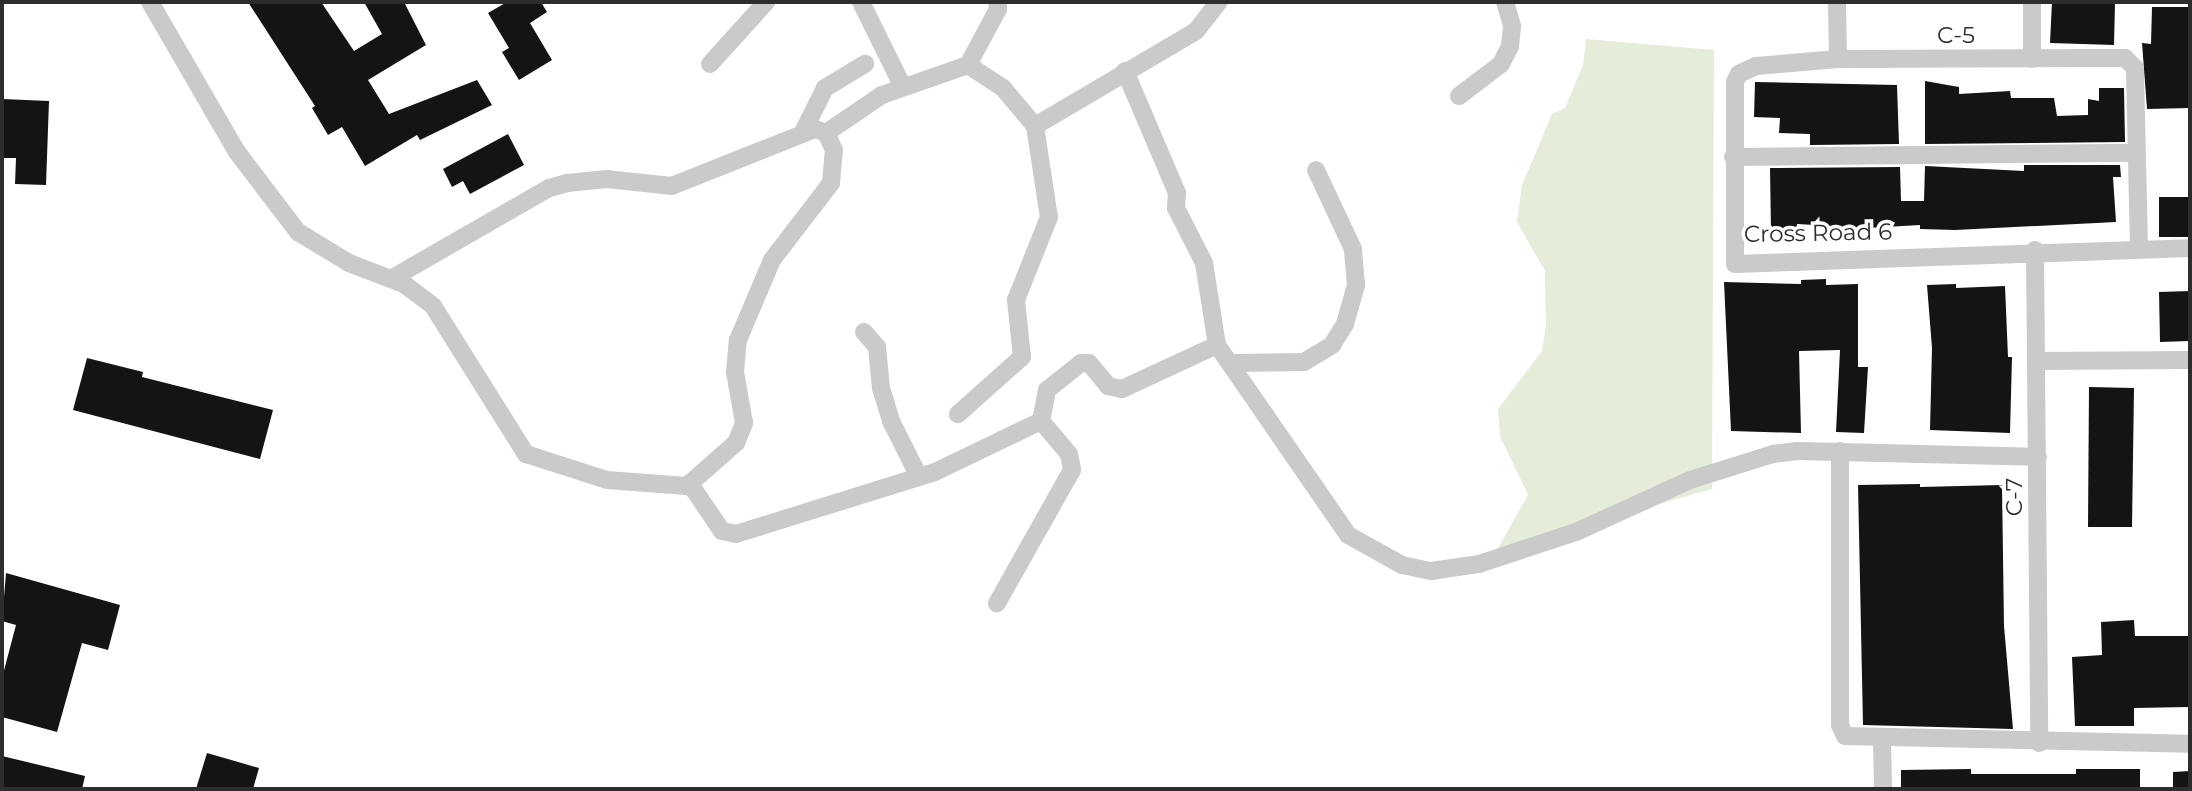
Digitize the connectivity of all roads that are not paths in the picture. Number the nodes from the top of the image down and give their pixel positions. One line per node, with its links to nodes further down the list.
1 (150, 2): 26 (street)
2 (766, 2): 11 (street)
3 (861, 2): 15 (street)
4 (996, 2): 13 (street)
5 (1219, 2): 14 (street)
6 (1505, 2): 16 (street)
7 (1837, 2): 9 (street)
8 (2032, 2): 10 (street)
9 (1838, 59): 10 (street, C-5); 21 (street, Cross Road 6)
10 (2032, 59): 20 (street, C-5)
11 (710, 64)
12 (865, 64): 19 (street)
13 (968, 65): 15 (street); 17 (street)
14 (1125, 71): 17 (street); 28 (street)
15 (903, 87): 18 (street)
16 (1459, 96)
17 (1035, 126): 32 (street)
18 (825, 133): 19 (street); 37 (street)
19 (802, 134): 26 (street)
20 (2136, 153): 21 (street); 23 (street)
21 (1733, 157): 25 (street, Cross Road 6)
22 (1316, 170): 31 (street)
23 (2139, 248): 24 (street, Cross Road 6); 25 (street, Cross Road 6)
24 (2190, 248)
25 (2035, 250): 30 (street, C-7)
26 (391, 279): 37 (street)
27 (864, 332): 36 (street)
28 (1217, 345): 31 (street); 33 (street)
29 (2190, 360): 30 (street)
30 (2039, 361): 35 (street, C-7)
31 (1231, 363): 34 (street)
32 (958, 414)
33 (1041, 421): 36 (street); 38 (street)
34 (1840, 451): 35 (street); 39 (street)
35 (2038, 457): 40 (street, C-7)
36 (919, 477): 37 (street)
37 (691, 484)
38 (997, 603)
39 (1882, 740): 40 (street); 42 (street)
40 (2039, 743): 41 (street)
41 (2190, 744)
42 (1883, 789)

